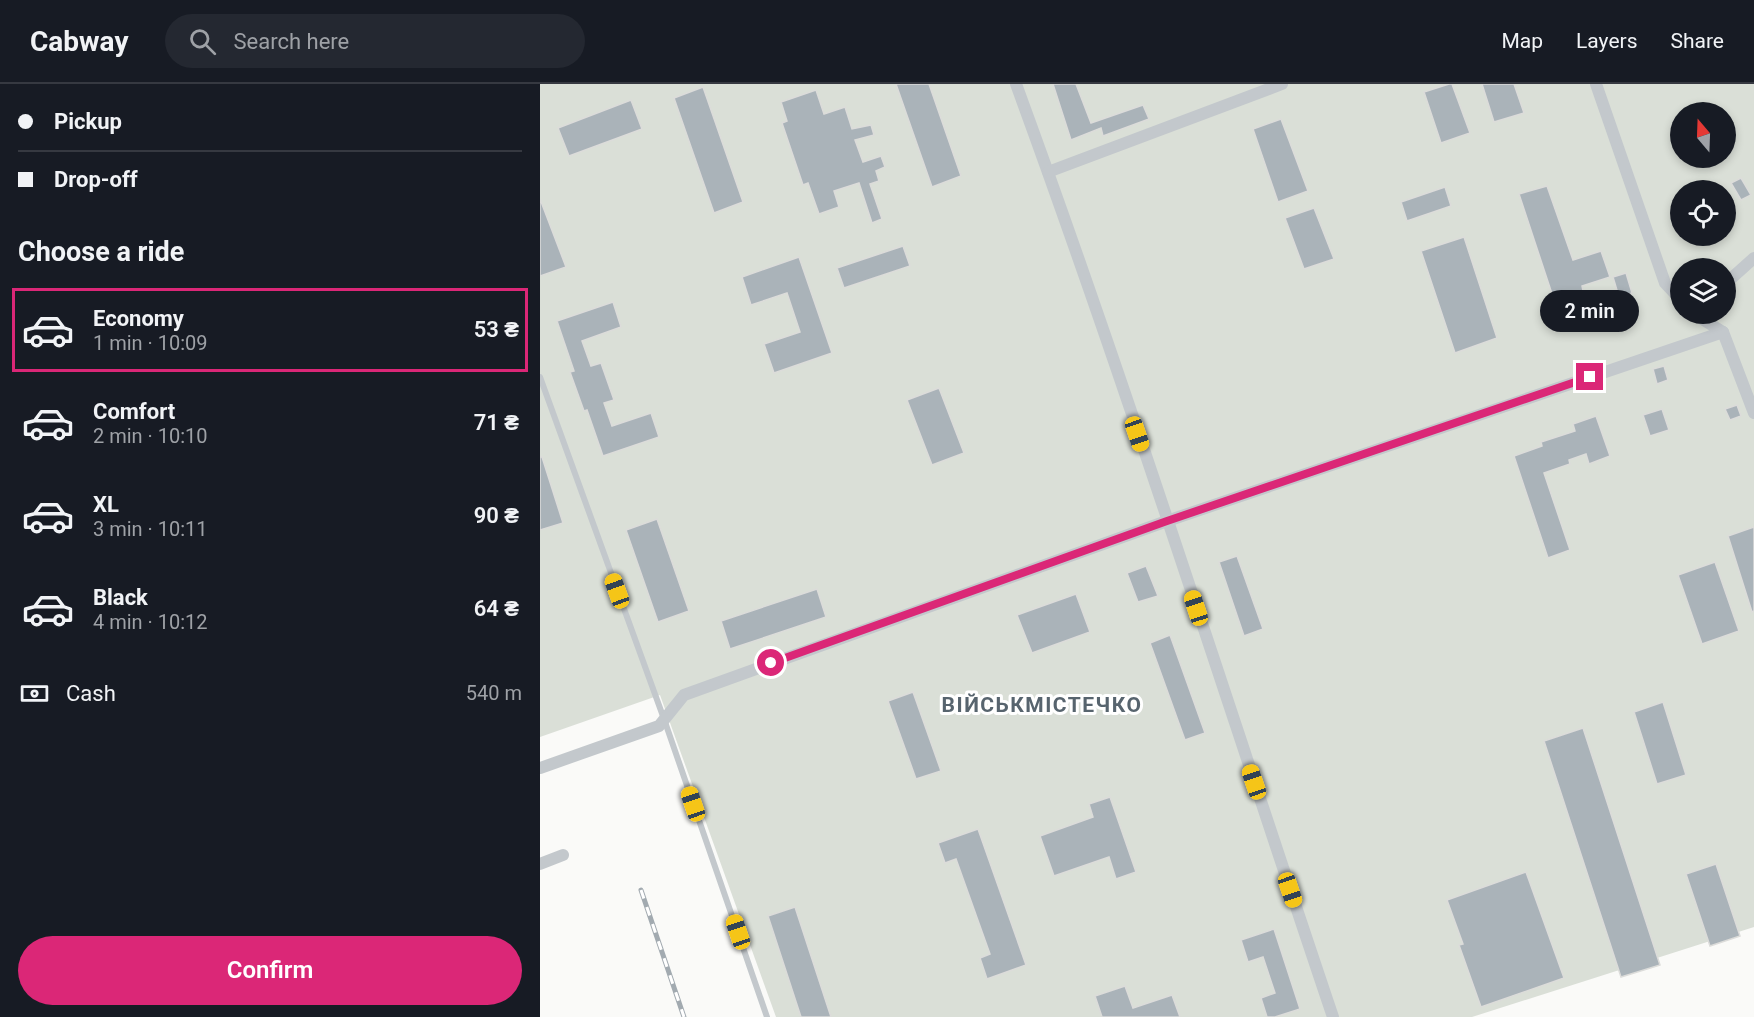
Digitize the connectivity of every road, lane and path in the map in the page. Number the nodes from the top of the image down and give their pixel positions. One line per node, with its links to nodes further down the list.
1 (1016, 84): 4 (street)
2 (1282, 84): 4 (street)
3 (1596, 84): 7 (street)
4 (1048, 172): 12 (street)
5 (1754, 258): 6 (street)
6 (1736, 274)
7 (1670, 288)
8 (1710, 324): 9 (street)
9 (1723, 332): 11 (street); 12 (street)
10 (540, 377): 13 (lane)
11 (1754, 413)
12 (1167, 521): 13 (street); 18 (street)
13 (664, 719): 14 (street); 17 (lane)
14 (540, 768)
15 (562, 855): 16 (street)
16 (540, 864)
17 (767, 1017)
18 (1333, 1017)

